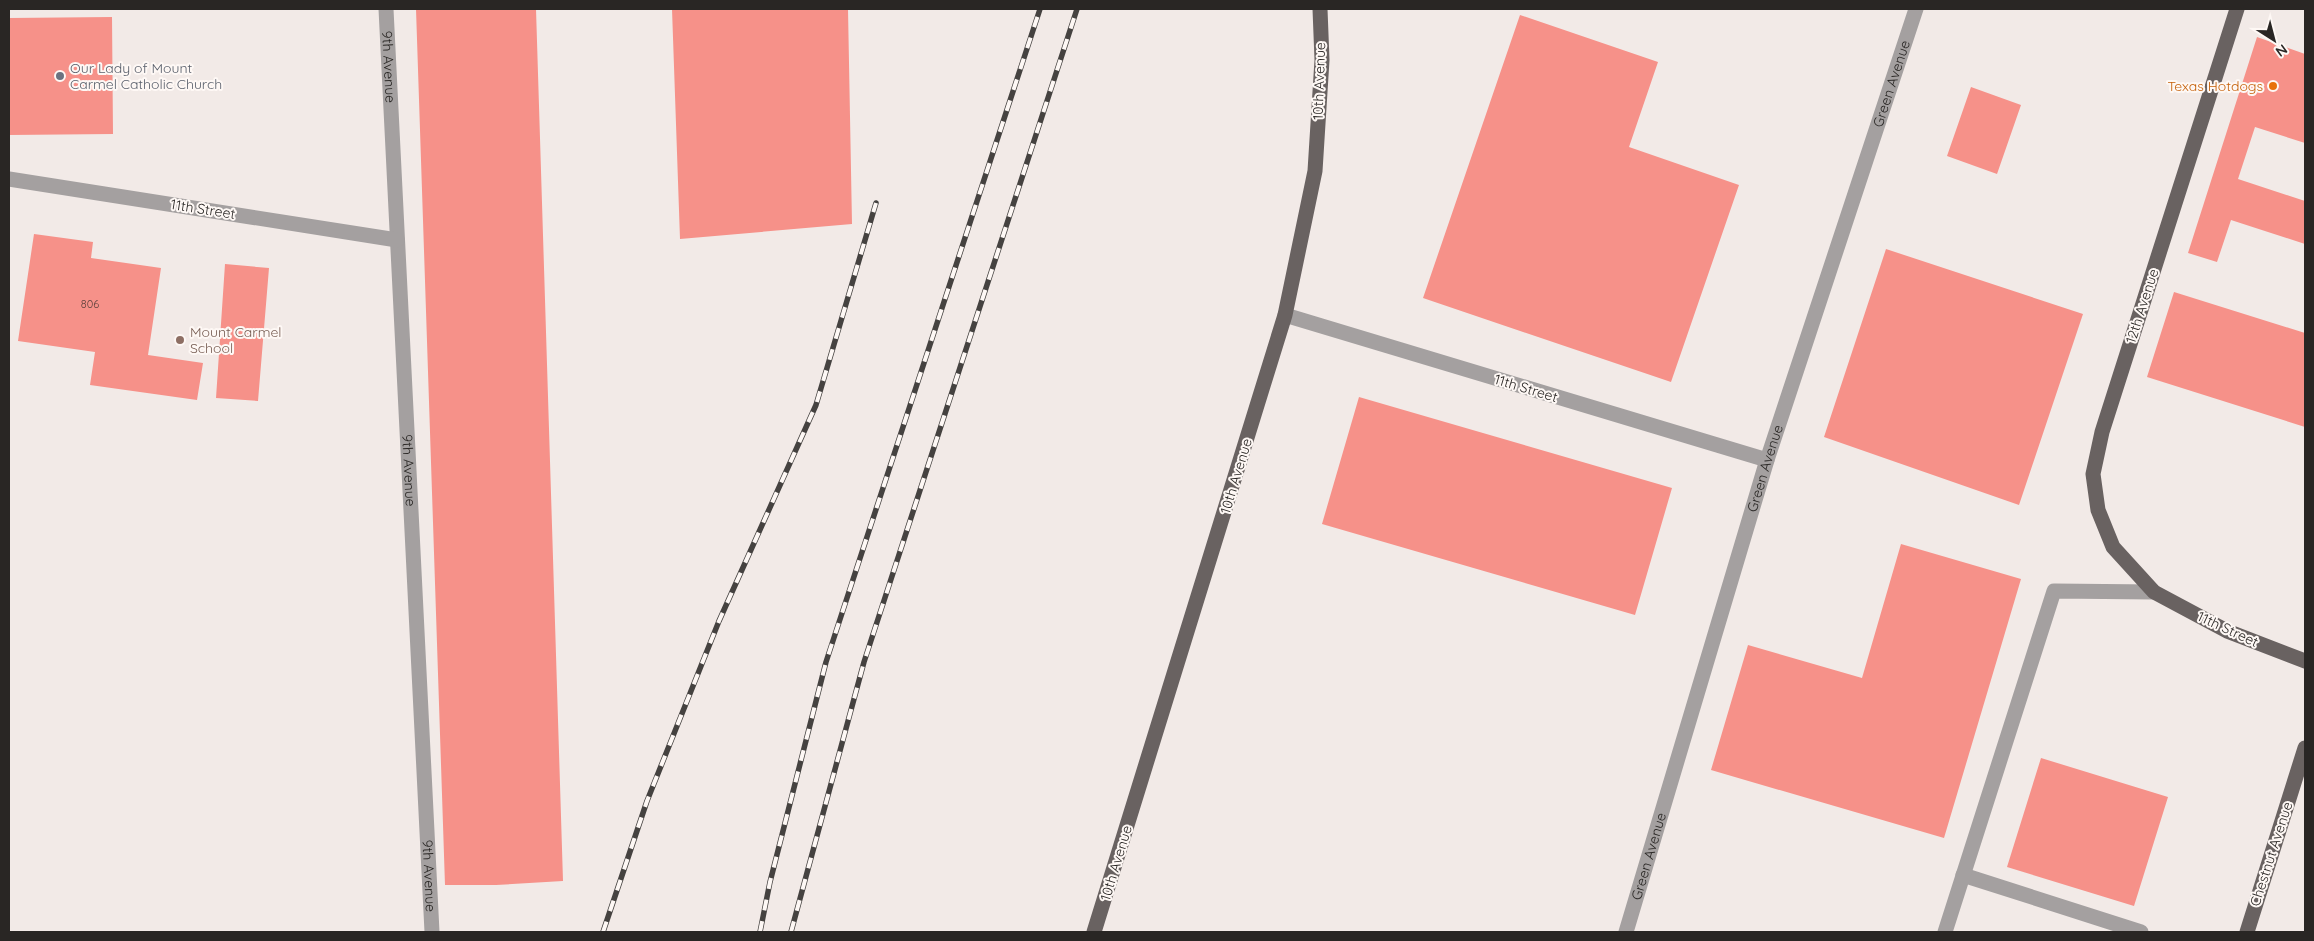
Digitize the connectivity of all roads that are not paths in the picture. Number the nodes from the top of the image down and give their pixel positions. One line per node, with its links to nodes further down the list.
1 (386, 9): 6 (street, 9th Avenue)
2 (1320, 9): 7 (main road, 10th Avenue)
3 (1916, 9): 8 (street, Green Avenue)
4 (2237, 9): 9 (main road, 12th Avenue)
5 (9, 179): 6 (street, 11th Street)
6 (397, 240): 13 (street, 9th Avenue)
7 (1285, 316): 8 (street, 11th Street); 14 (main road, 10th Avenue)
8 (1767, 460): 15 (street, Green Avenue)
9 (2154, 592): 10 (main road, 11th Street); 12 (street)
10 (2305, 661)
11 (2305, 748): 18 (main road, Chestnut Avenue)
12 (1963, 875): 16 (street); 17 (street)
13 (432, 932)
14 (1094, 932)
15 (1626, 932)
16 (1945, 932)
17 (2141, 932)
18 (2247, 932)

